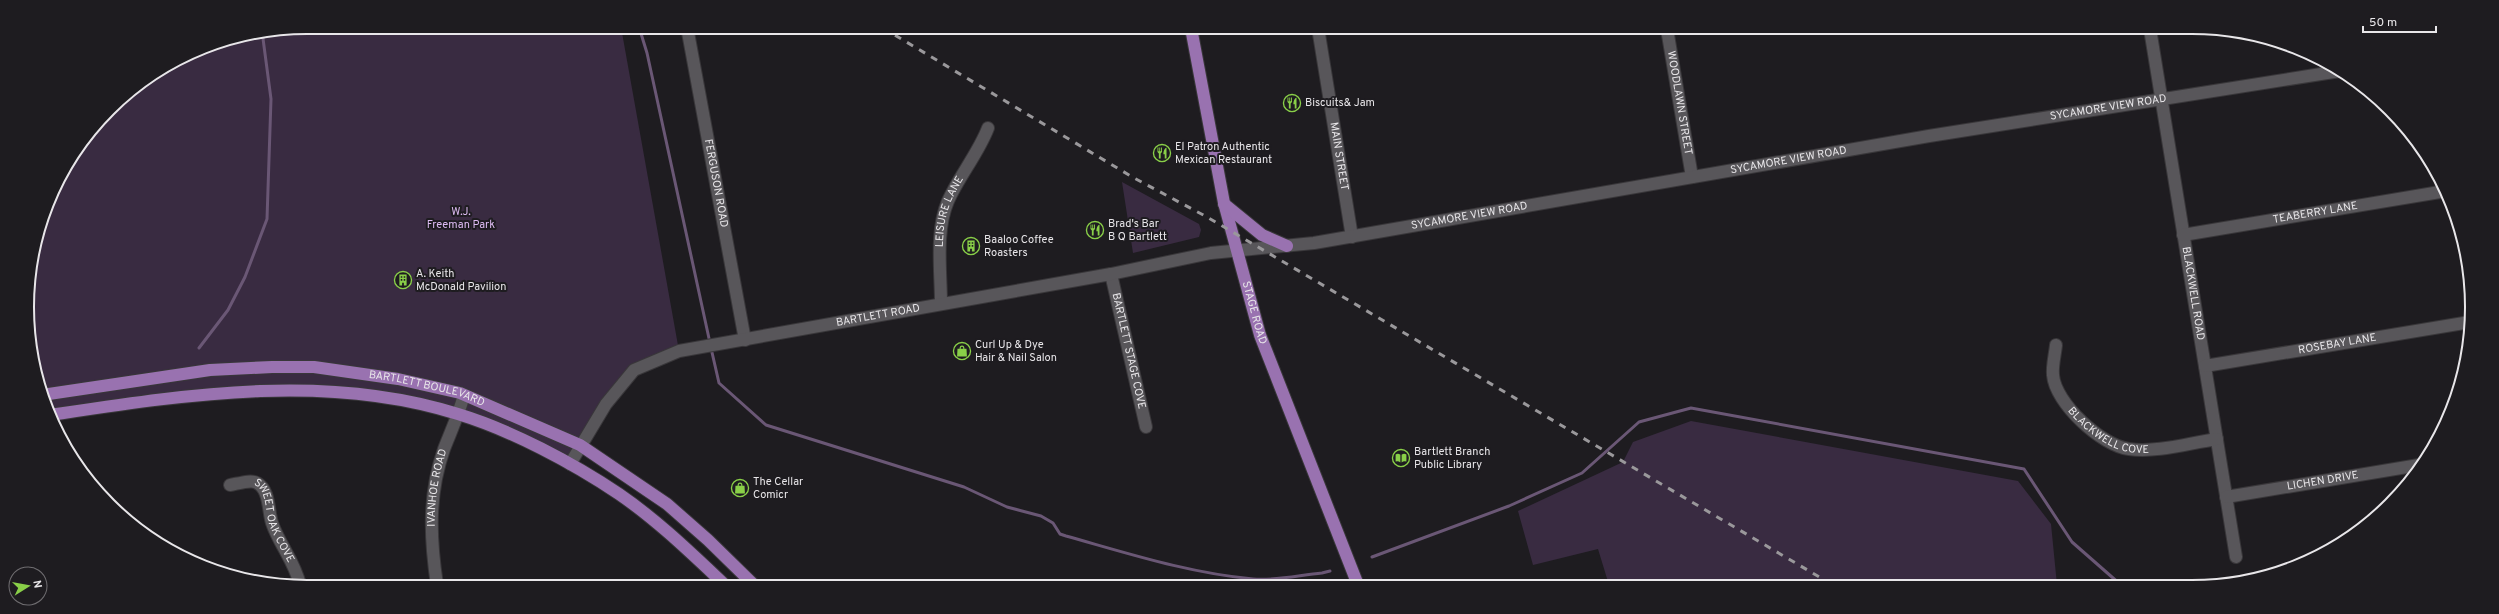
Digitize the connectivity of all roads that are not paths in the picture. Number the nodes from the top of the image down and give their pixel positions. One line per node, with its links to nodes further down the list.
1 (688, 34): 19 (street, FERGUSON ROAD)
2 (1192, 34): 11 (main road, STAGE ROAD)
3 (1319, 34): 13 (street, MAIN STREET)
4 (1668, 34): 9 (street, WOODLAWN STREET)
5 (2151, 34): 7 (street, BLACKWELL ROAD)
6 (2331, 72): 7 (street, SYCAMORE VIEW ROAD)
7 (2162, 98): 9 (street, SYCAMORE VIEW ROAD); 12 (street, BLACKWELL ROAD)
8 (988, 128): 17 (street, LEISURE LANE)
9 (1692, 177): 13 (street, SYCAMORE VIEW ROAD)
10 (2440, 192): 12 (street, TEABERRY LANE)
11 (1224, 203): 14 (main road); 15 (main road, STAGE ROAD)
12 (2183, 235): 21 (street, BLACKWELL ROAD)
13 (1352, 237): 14 (street, SYCAMORE VIEW ROAD)
14 (1287, 246): 15 (street, SYCAMORE VIEW ROAD)
15 (1237, 251): 16 (street, BARTLETT ROAD); 40 (main road, STAGE ROAD)
16 (1111, 274): 17 (street, BARTLETT ROAD); 26 (street, BARTLETT STAGE COVE)
17 (941, 304): 19 (street, BARTLETT ROAD)
18 (2464, 323): 21 (street, ROSEBAY LANE)
19 (745, 340): 28 (street, BARTLETT ROAD)
20 (2056, 345): 27 (street, BLACKWELL COVE)
21 (2205, 366): 27 (street, BLACKWELL ROAD)
22 (48, 394): 23 (main road, BARTLETT BOULEVARD)
23 (464, 395): 24 (street, IVANHOE ROAD); 28 (main road, BARTLETT BOULEVARD)
24 (459, 414): 25 (main road, BARTLETT BOULEVARD); 29 (main road, BARTLETT BOULEVARD); 37 (street, IVANHOE ROAD)
25 (57, 415)
26 (1146, 427)
27 (2216, 438): 32 (street, BLACKWELL ROAD)
28 (580, 445): 29 (street, BARTLETT ROAD); 33 (main road, BARTLETT BOULEVARD)
29 (570, 464): 34 (main road, BARTLETT BOULEVARD)
30 (2414, 466): 32 (street, LICHEN DRIVE)
31 (230, 485): 36 (street, SWEET OAK COVE)
32 (2226, 497): 35 (street, BLACKWELL ROAD)
33 (667, 504): 34 (main road); 39 (main road, BARTLETT BOULEVARD)
34 (657, 523): 38 (main road, BARTLETT BOULEVARD)
35 (2236, 557)
36 (298, 579)
37 (435, 580)
38 (720, 580)
39 (749, 580)
40 (1356, 580)

